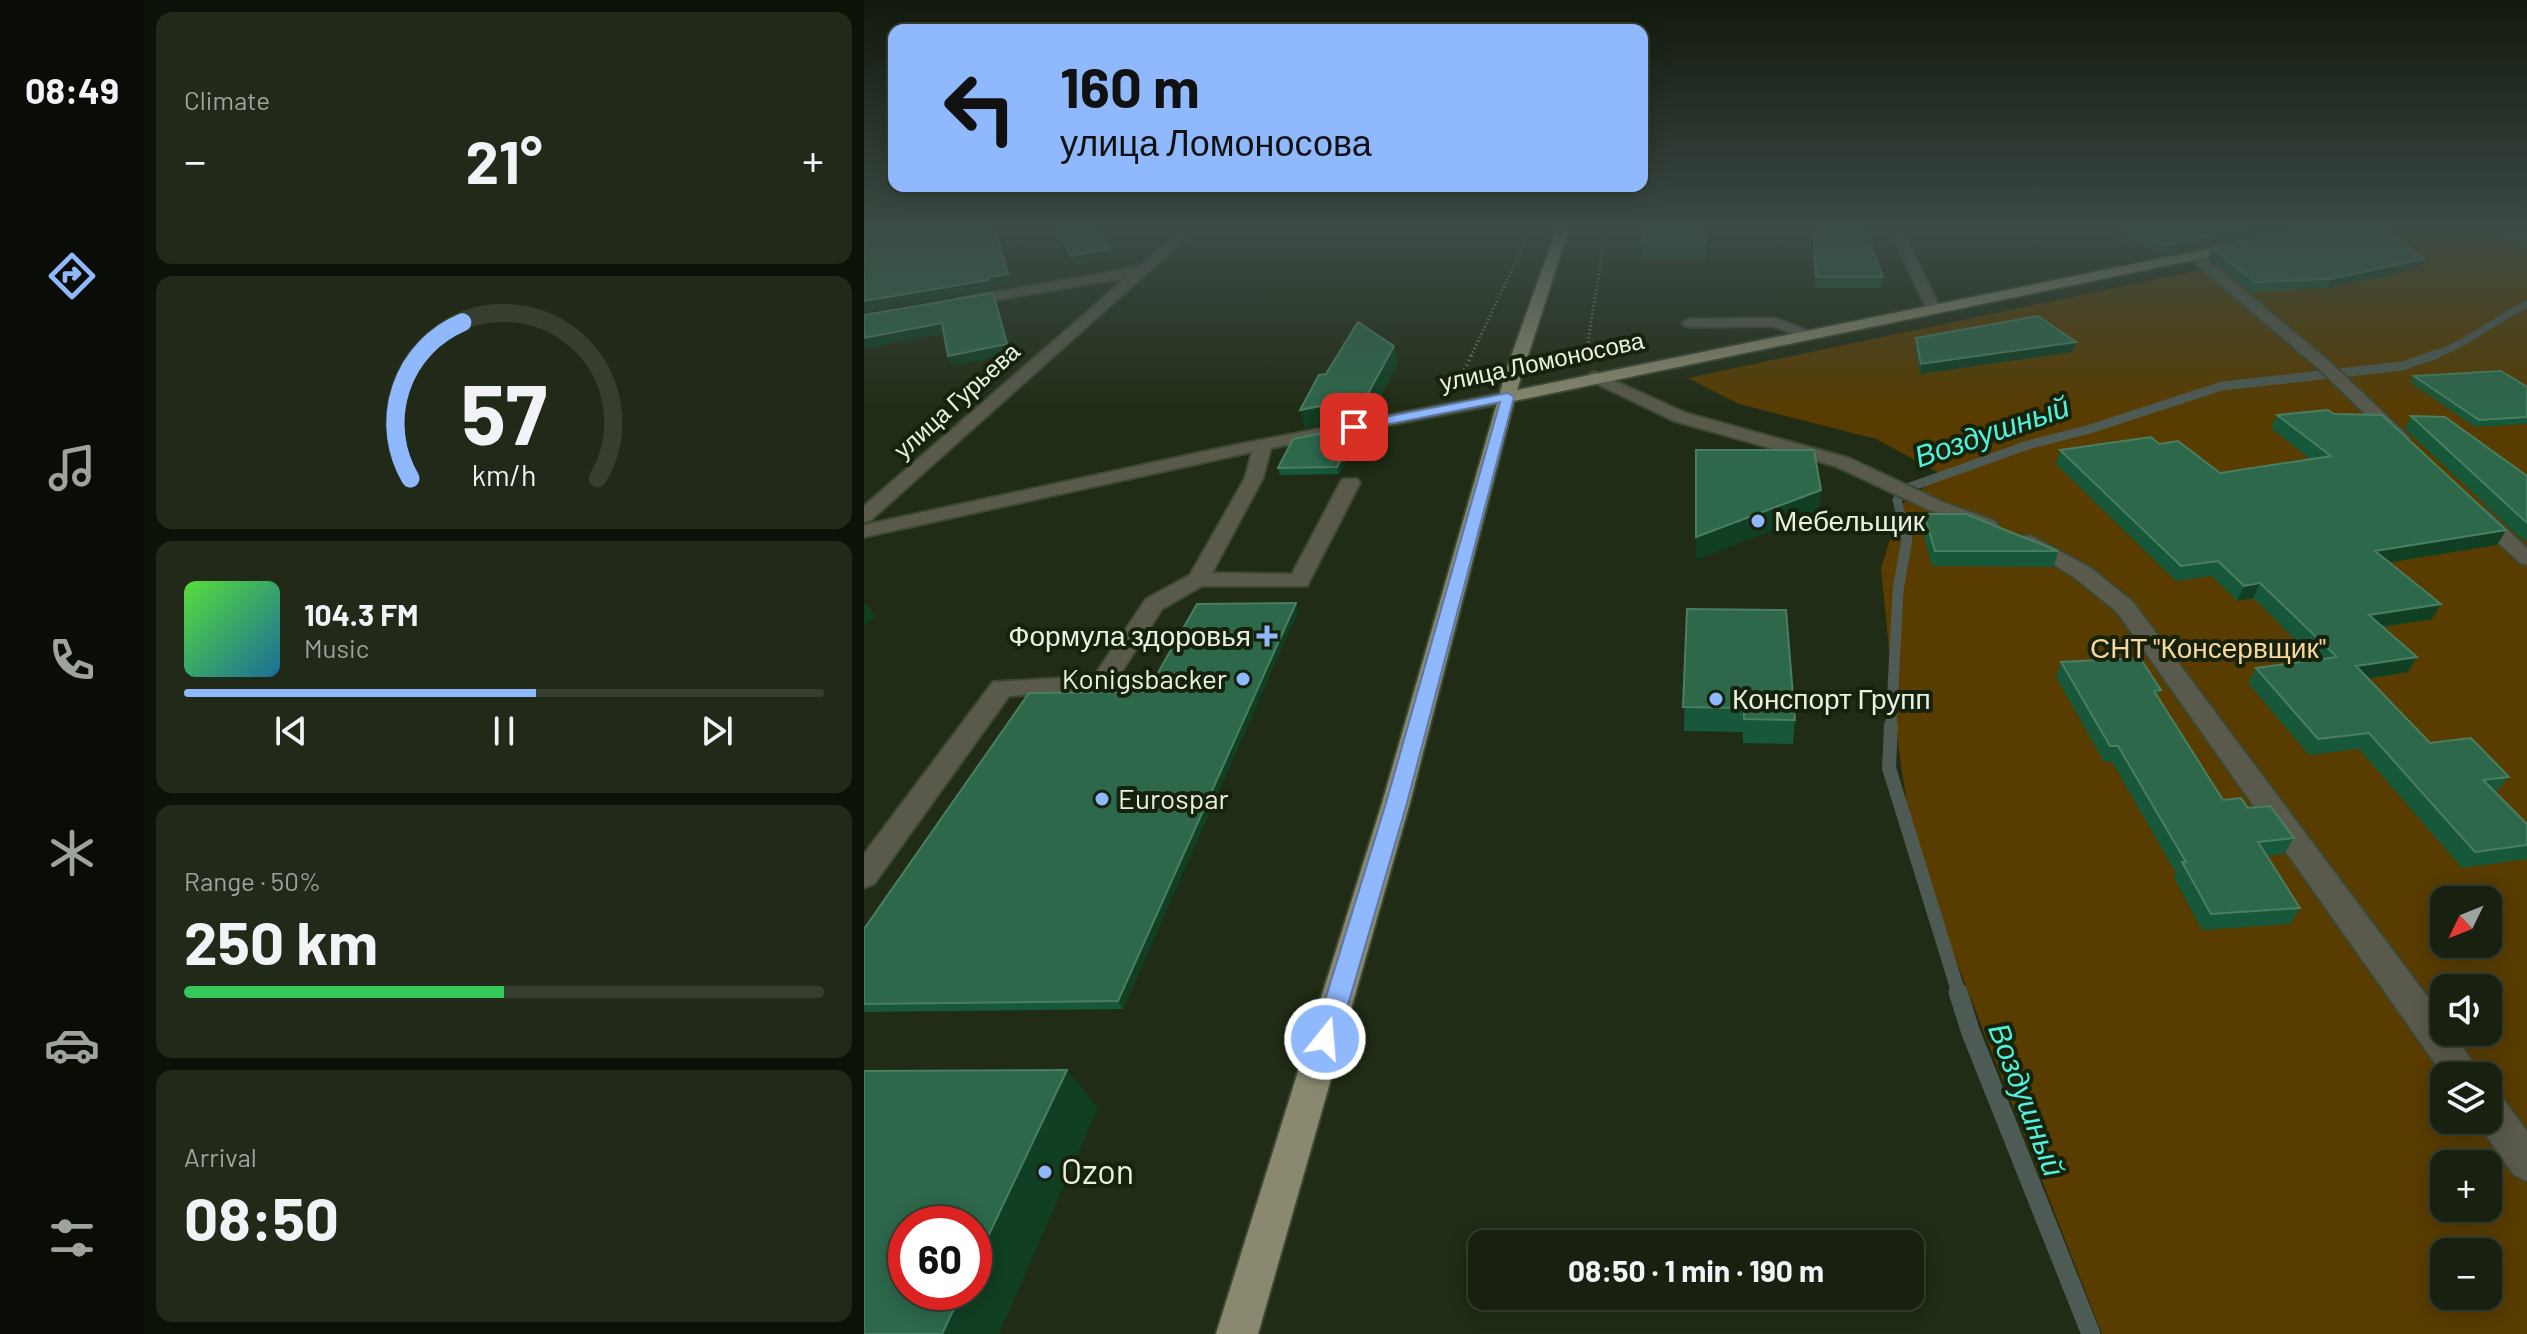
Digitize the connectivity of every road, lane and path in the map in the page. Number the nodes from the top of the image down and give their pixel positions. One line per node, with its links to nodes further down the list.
1 (1025, 290): 9 (street)
2 (1118, 290): 20 (street, улица Гурьева)
3 (1502, 290): 15 (path)
4 (1543, 290): 14 (main road)
5 (1599, 290): 13 (path)
6 (1925, 290): 10 (street)
7 (2022, 290): 10 (main road, улица Ломоносова)
8 (2235, 290): 17 (street)
9 (941, 305)
10 (1933, 308): 12 (main road, улица Ломоносова)
11 (1689, 323): 12 (street)
12 (1808, 334): 13 (main road, улица Ломоносова)
13 (1588, 378): 14 (main road, улица Ломоносова); 25 (street)
14 (1508, 397): 15 (street, улица Ломоносова); 28 (main road)
15 (1446, 409): 16 (street, улица Ломоносова)
16 (1263, 445): 21 (street, улица Ломоносова); 23 (street)
17 (2417, 454)
18 (1350, 483): 23 (street)
19 (2461, 496): 22 (street)
20 (864, 516)
21 (864, 531)
22 (2527, 559)
23 (1198, 579): 24 (street)
24 (864, 876)
25 (2455, 1062)
26 (2502, 1127): 27 (street)
27 (2527, 1162)
28 (1237, 1334)

